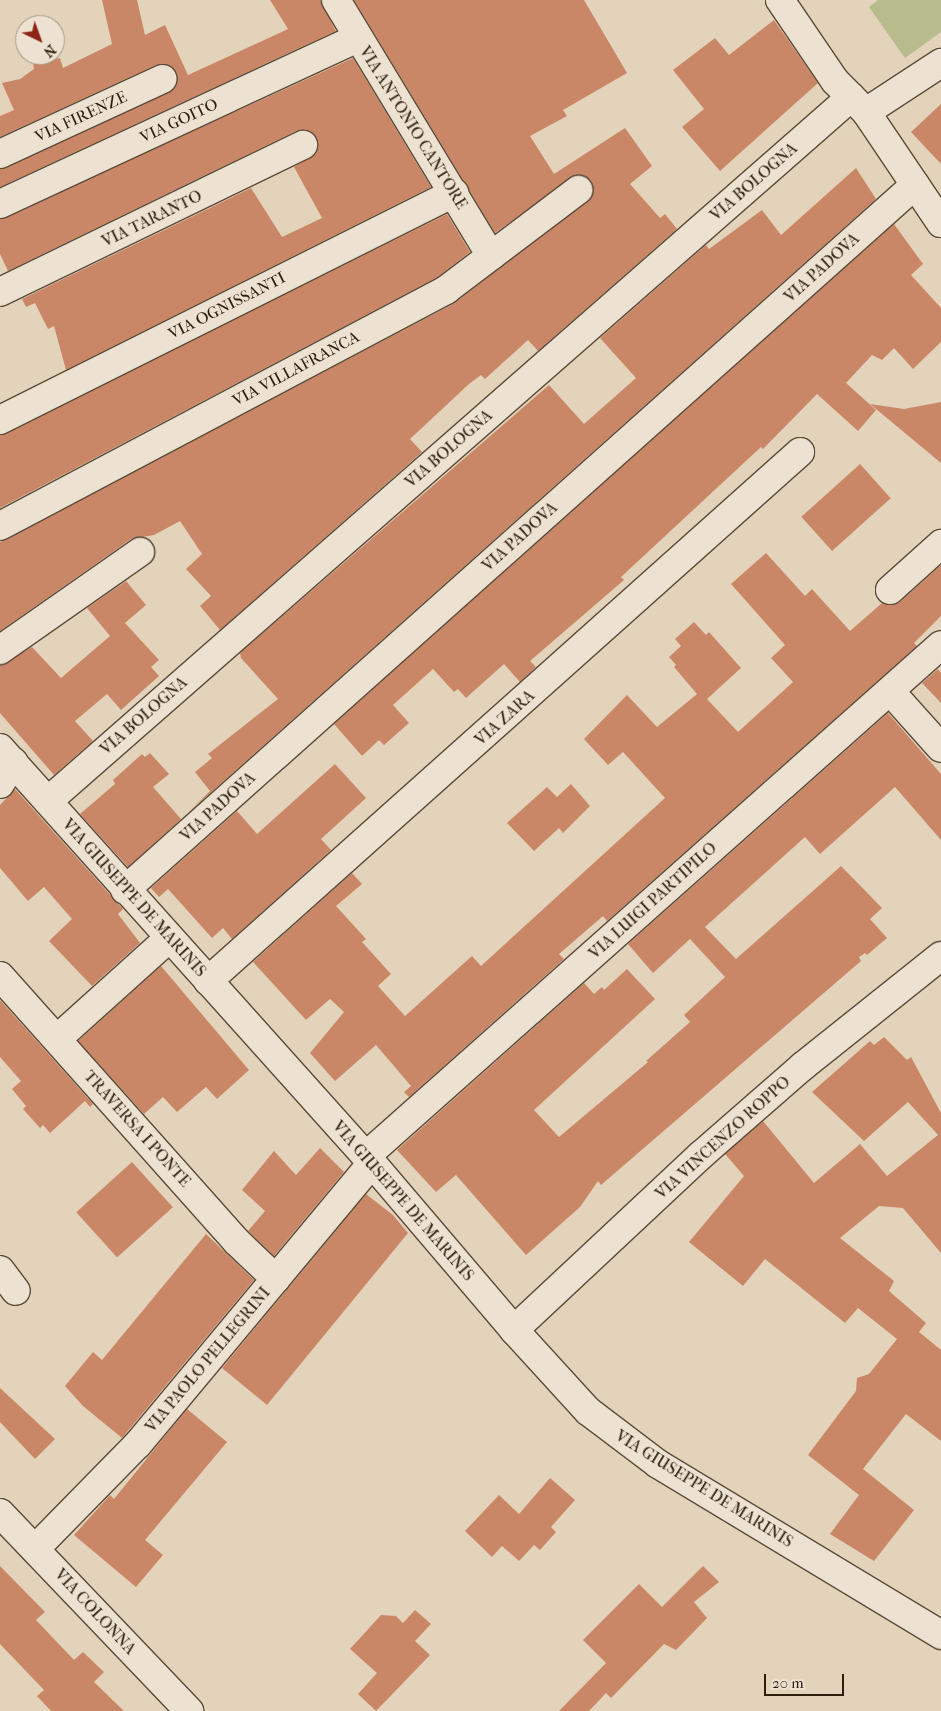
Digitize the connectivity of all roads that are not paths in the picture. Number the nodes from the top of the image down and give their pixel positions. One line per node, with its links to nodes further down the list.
1 (336, 0): 3 (street, VIA ANTONIO CANTORE)
2 (780, 0): 6 (street)
3 (358, 38): 11 (street, VIA ANTONIO CANTORE); 12 (street, VIA GOITO)
4 (941, 63): 6 (street, VIA BOLOGNA)
5 (162, 79): 8 (street, VIA FIRENZE)
6 (858, 105): 9 (street); 27 (street, VIA BOLOGNA)
7 (303, 145): 15 (street, VIA TARANTO)
8 (0, 154)
9 (915, 185): 13 (street); 28 (street, VIA PADOVA)
10 (578, 190): 14 (street, VIA VILLAFRANCA)
11 (454, 193): 14 (street, VIA ANTONIO CANTORE); 16 (street, VIA OGNISSANTI)
12 (0, 204)
13 (941, 223)
14 (491, 256): 18 (street, VIA VILLAFRANCA)
15 (0, 292)
16 (0, 420)
17 (800, 452): 32 (street, VIA ZARA)
18 (0, 526)
19 (941, 544): 21 (street)
20 (140, 552): 23 (street)
21 (890, 590)
22 (941, 646): 24 (street, VIA LUIGI PARTIPILO)
23 (0, 650)
24 (890, 691): 25 (street); 34 (street, VIA LUIGI PARTIPILO)
25 (941, 748)
26 (4, 765): 27 (street, VIA GIUSEPPE DE MARINIS)
27 (48, 801): 28 (street, VIA GIUSEPPE DE MARINIS)
28 (125, 890): 29 (street, VIA GIUSEPPE DE MARINIS)
29 (169, 938): 32 (street, VIA GIUSEPPE DE MARINIS); 33 (street)
30 (941, 956): 36 (street, VIA VINCENZO ROPPO)
31 (0, 976): 33 (street, TRAVERSA I PONTE)
32 (208, 981): 34 (street, VIA GIUSEPPE DE MARINIS)
33 (56, 1039): 35 (street, TRAVERSA I PONTE)
34 (369, 1160): 35 (street, VIA PAOLO PELLEGRINI); 36 (street, VIA GIUSEPPE DE MARINIS)
35 (276, 1279): 38 (street, VIA PAOLO PELLEGRINI)
36 (514, 1330): 39 (street, VIA GIUSEPPE DE MARINIS)
37 (0, 1513): 38 (street, VIA COLONNA)
38 (36, 1549): 40 (street, VIA COLONNA)
39 (941, 1635)
40 (189, 1711)

